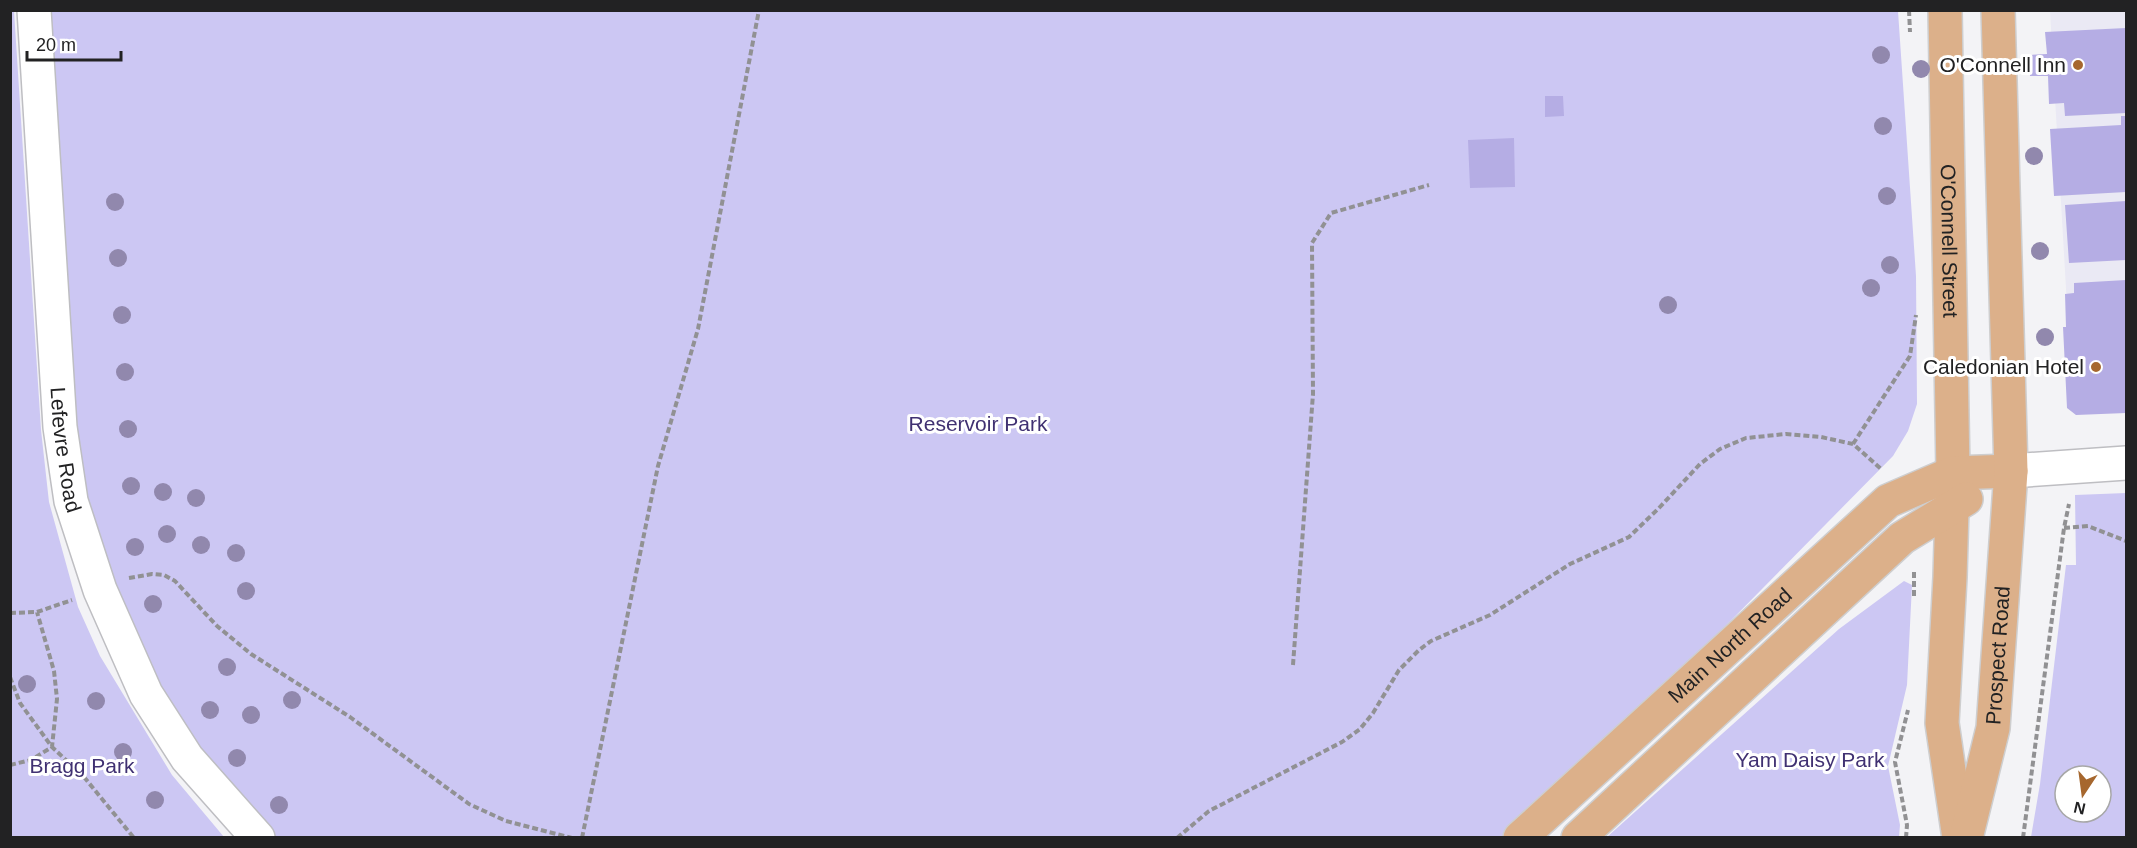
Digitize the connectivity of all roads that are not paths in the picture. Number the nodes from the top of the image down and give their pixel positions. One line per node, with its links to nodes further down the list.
1 (34, 10): 8 (street, Lefevre Road)
2 (1945, 10): 6 (main road, O'Connell Street)
3 (1998, 10): 5 (main road)
4 (2127, 464): 5 (street)
5 (2011, 471): 6 (main road); 7 (main road, Main North Road); 12 (main road, Prospect Road)
6 (1953, 473): 7 (main road, O'Connell Street); 9 (main road, Main North Road)
7 (1951, 508): 10 (main road, Main North Road); 11 (main road)
8 (258, 837)
9 (1520, 837)
10 (1578, 837)
11 (1959, 837)
12 (1966, 837)

